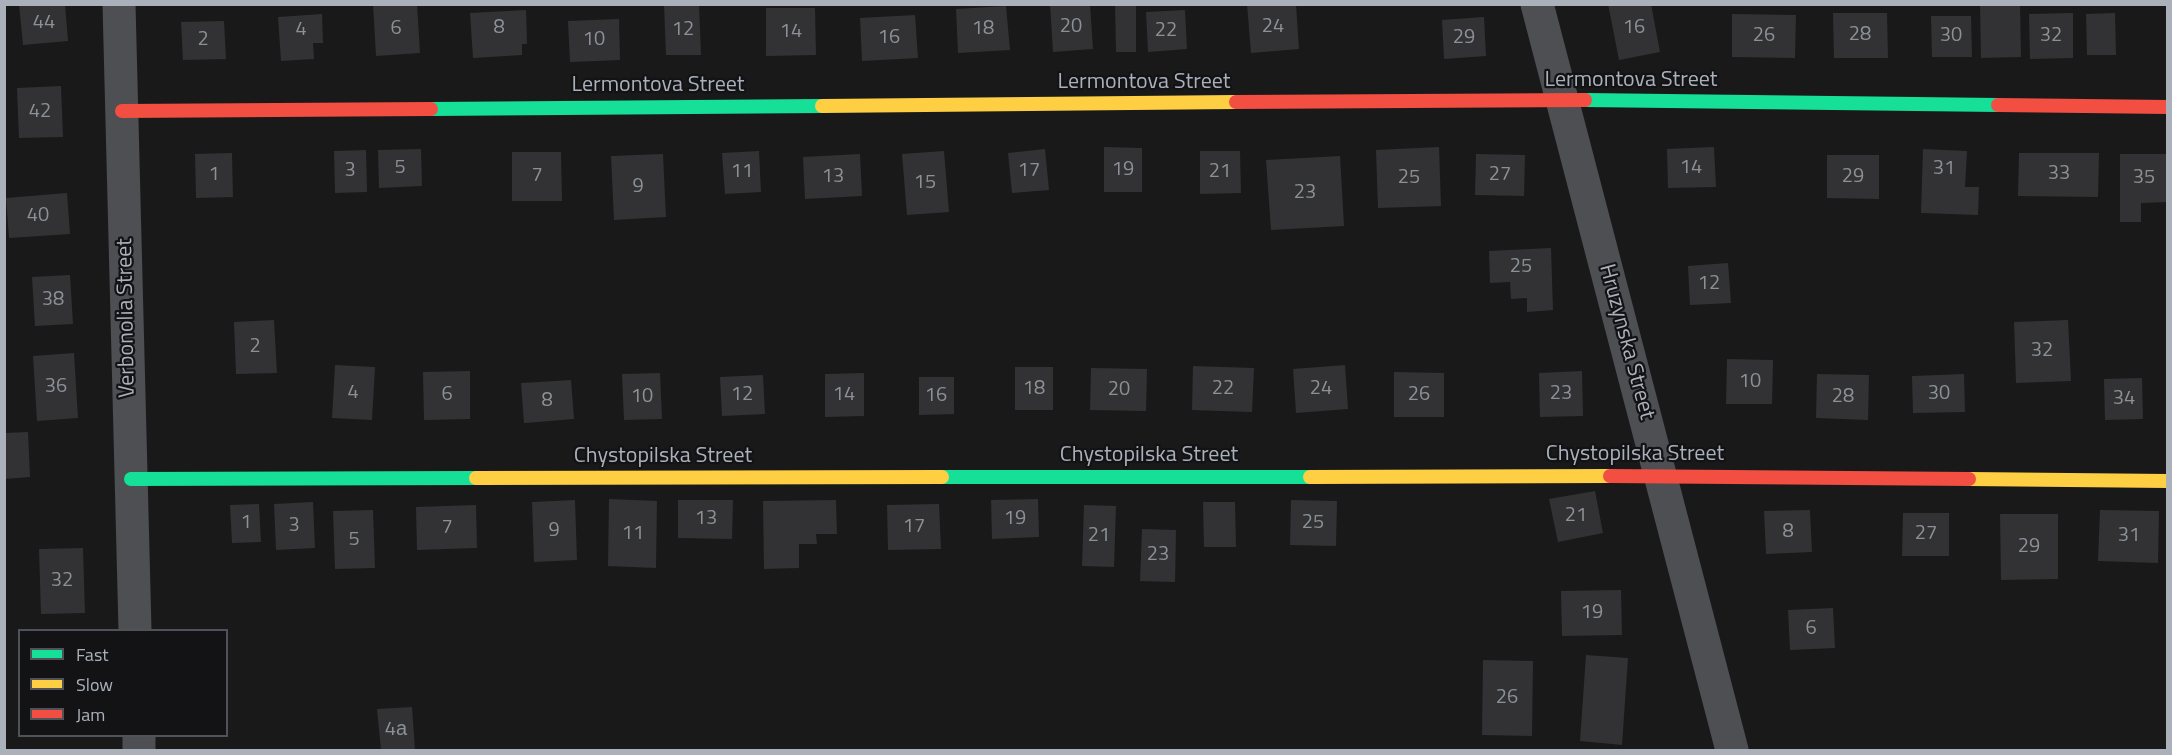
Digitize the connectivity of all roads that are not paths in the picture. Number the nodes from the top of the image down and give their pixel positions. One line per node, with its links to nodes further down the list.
1 (119, 4): 5 (street, Verbonolia Street)
2 (1537, 4): 3 (street, Hruzynska Street)
3 (1562, 100): 4 (street, Lermontova Street); 5 (street, Lermontova Street); 6 (street, Hruzynska Street)
4 (2168, 107)
5 (122, 111): 7 (street, Verbonolia Street)
6 (1662, 476): 7 (street, Chystopilska Street); 8 (street, Chystopilska Street); 10 (street, Hruzynska Street)
7 (131, 479): 9 (street, Verbonolia Street)
8 (2168, 481)
9 (135, 629)
10 (1732, 750)

